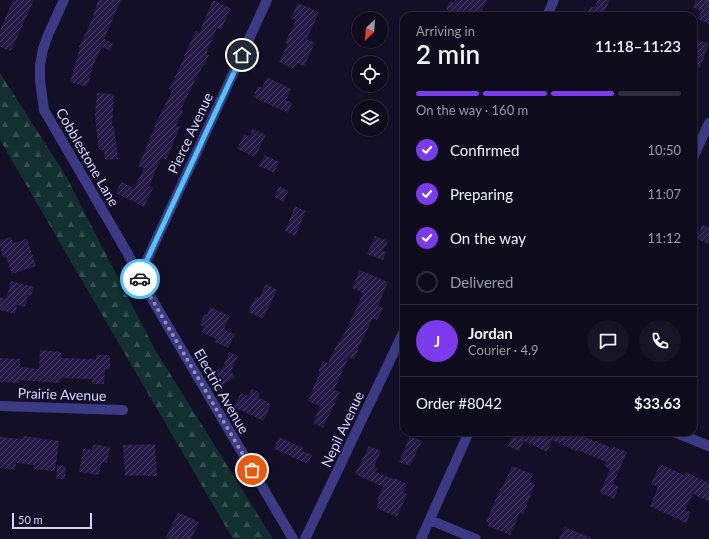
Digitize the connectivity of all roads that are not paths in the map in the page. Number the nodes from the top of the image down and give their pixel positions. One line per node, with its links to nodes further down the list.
1 (64, 0): 7 (street, Cobblestone Lane)
2 (267, 0): 7 (street, Pierce Avenue)
3 (554, 0): 4 (street)
4 (549, 12)
5 (709, 123): 6 (street)
6 (697, 149)
7 (139, 277): 15 (street, Electric Avenue)
8 (400, 339): 16 (street, Nepil Avenue)
9 (0, 406): 10 (street, Prairie Avenue)
10 (123, 410)
11 (467, 436): 14 (street)
12 (684, 436): 13 (street)
13 (709, 446)
14 (430, 520): 17 (street); 18 (street)
15 (293, 539)
16 (305, 539)
17 (421, 539)
18 (476, 539)

